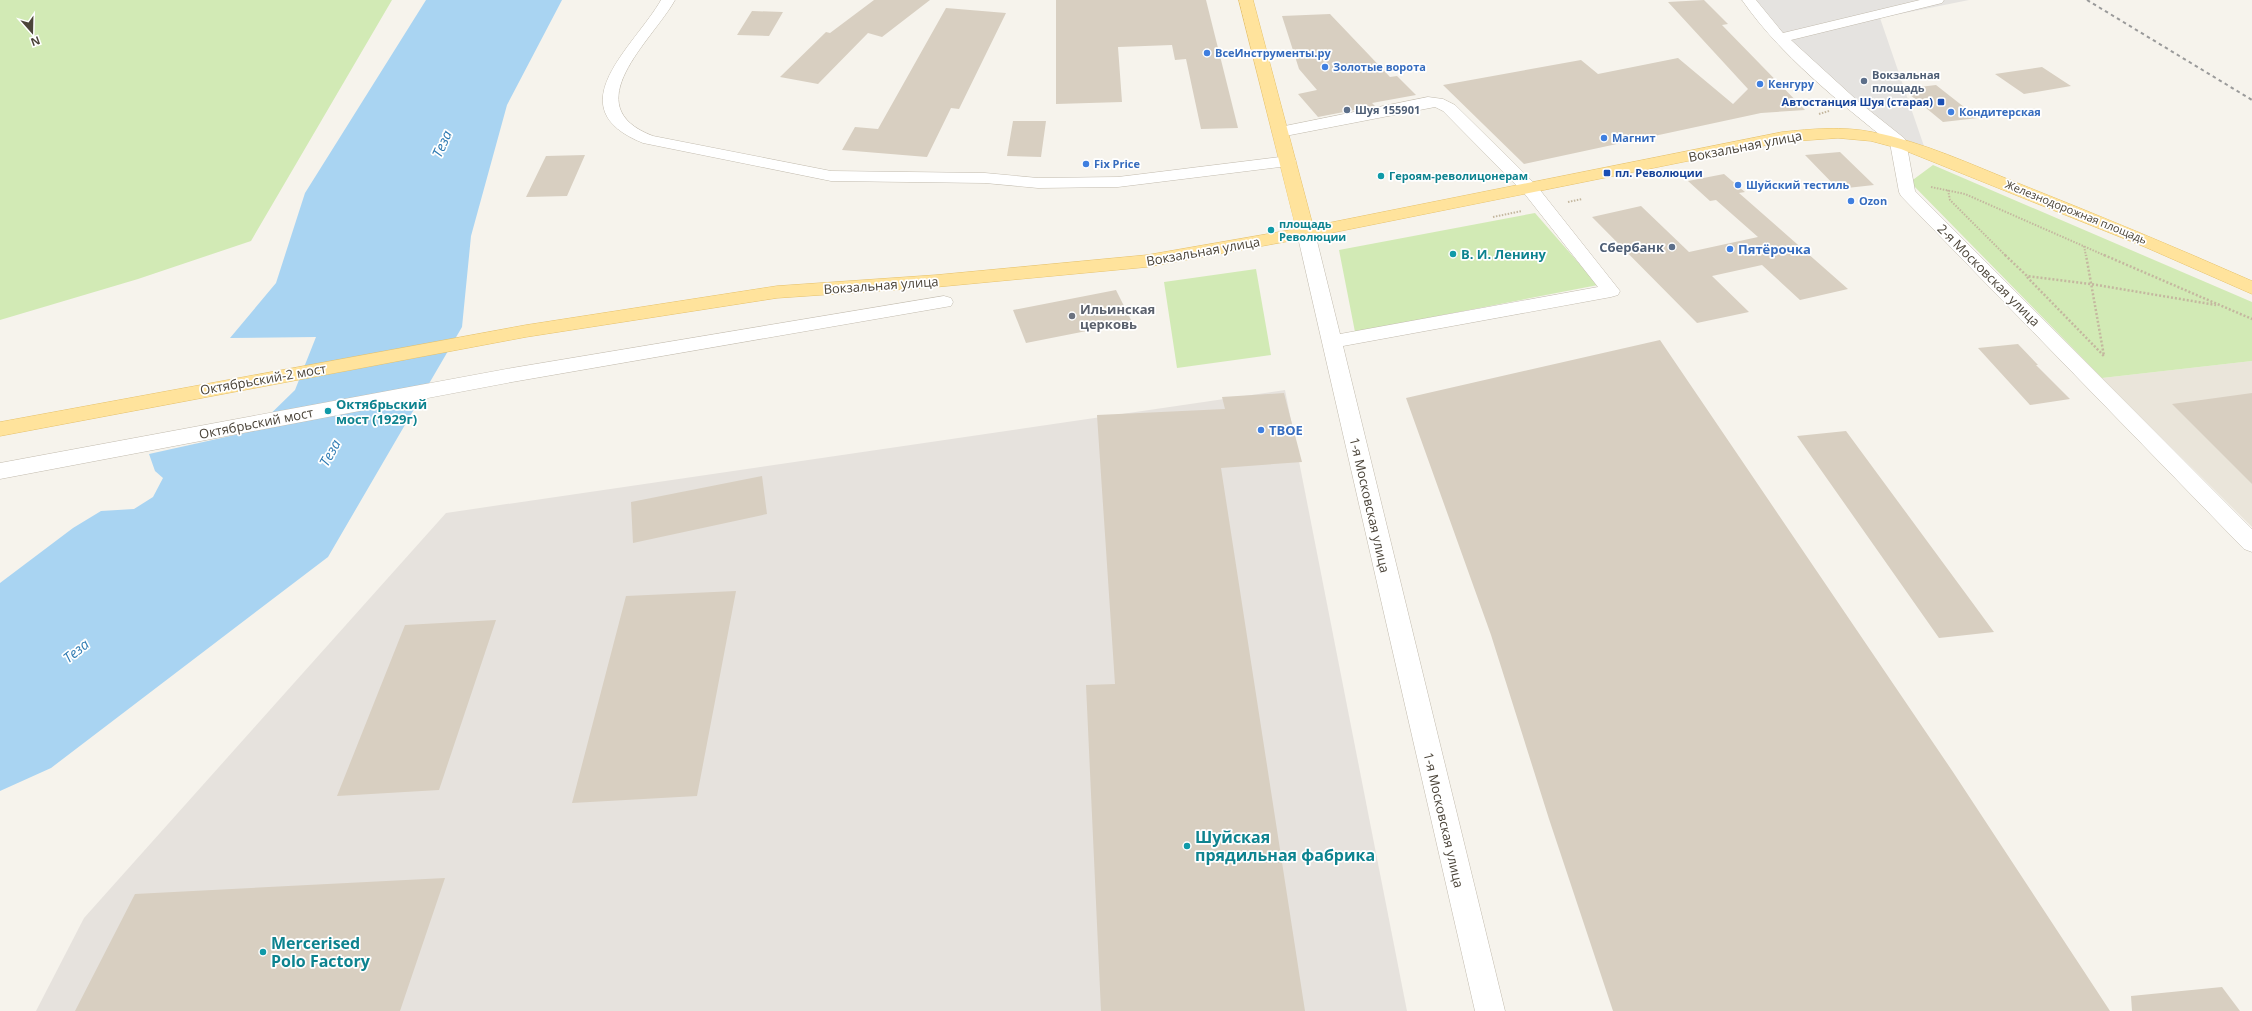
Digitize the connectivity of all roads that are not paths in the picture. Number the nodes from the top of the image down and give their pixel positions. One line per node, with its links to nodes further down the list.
1 (668, 0): 8 (street)
2 (1246, 0): 6 (main road, 1-я Московская улица)
3 (1749, 0): 5 (street)
4 (1937, 0): 5 (street)
5 (1780, 38): 7 (street)
6 (1280, 132): 8 (main road, 1-я Московская улица); 9 (street)
7 (1898, 141): 9 (main road, Вокзальная улица); 11 (main road, Железнодорожная площадь); 17 (street, 2-я Московская улица)
8 (1288, 161): 10 (main road, 1-я Московская улица)
9 (1530, 189): 10 (main road, Вокзальная улица); 14 (street)
10 (1306, 233): 13 (main road, Вокзальная улица); 14 (street, 1-я Московская улица)
11 (2252, 288)
12 (944, 302): 16 (street, Октябрьский мост)
13 (526, 331): 15 (main road, Октябрьский-2 мост)
14 (1331, 342): 18 (street, 1-я Московская улица)
15 (0, 428)
16 (0, 471)
17 (2252, 542)
18 (1490, 1011)

